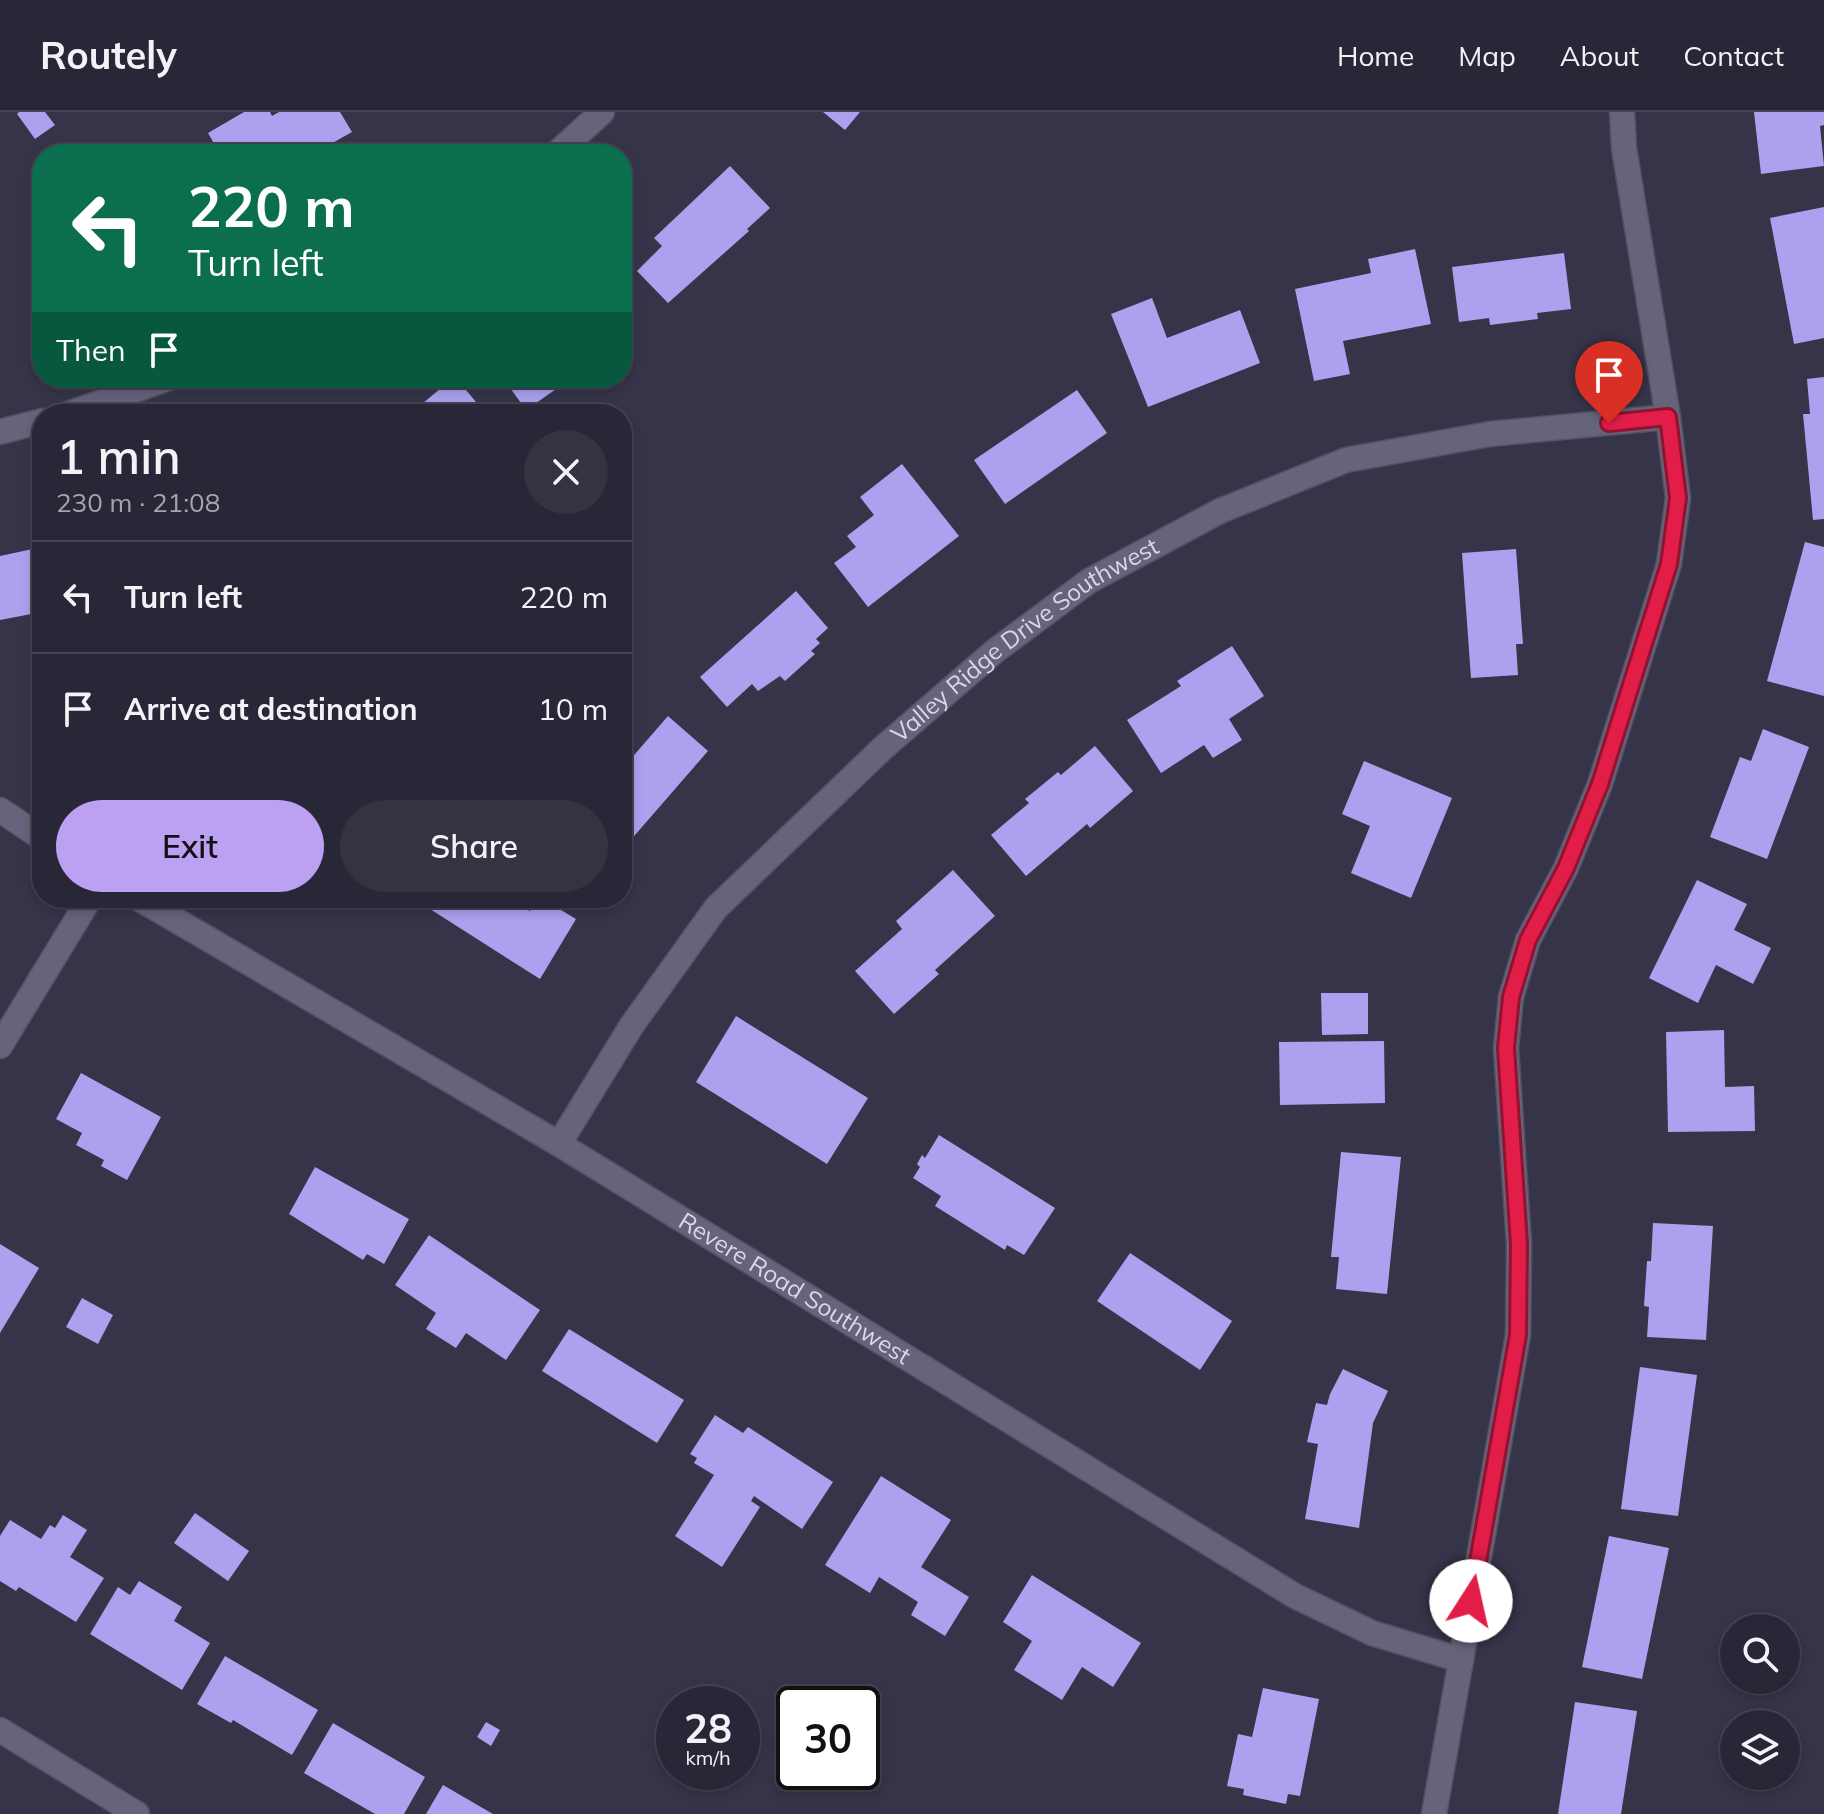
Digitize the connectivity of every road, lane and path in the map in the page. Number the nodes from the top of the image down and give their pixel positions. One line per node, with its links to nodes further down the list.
1 (602, 112): 3 (street)
2 (1622, 112): 6 (street)
3 (567, 144)
4 (141, 388): 5 (street)
5 (96, 404)
6 (1668, 417): 14 (street, Valley Ridge Drive Southwest); 15 (street)
7 (32, 424): 8 (street)
8 (0, 432)
9 (0, 810): 10 (street)
10 (32, 831)
11 (84, 908): 13 (street)
12 (155, 908): 14 (street, Revere Road Southwest)
13 (0, 1046)
14 (559, 1144): 15 (street, Revere Road Southwest)
15 (1461, 1660): 18 (street)
16 (0, 1730): 17 (street)
17 (137, 1814)
18 (1434, 1814)

